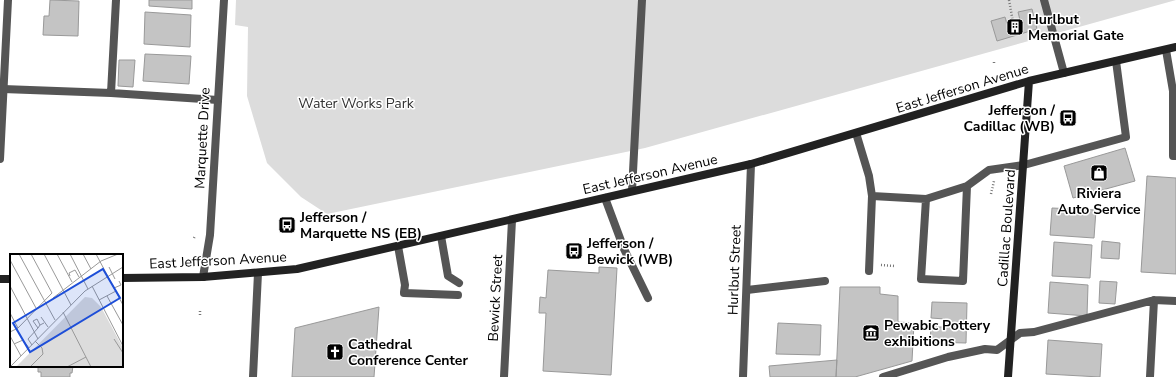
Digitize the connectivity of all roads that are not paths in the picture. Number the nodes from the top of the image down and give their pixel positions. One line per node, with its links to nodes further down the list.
1 (8, 0): 11 (street)
2 (116, 0): 12 (street)
3 (224, 0): 13 (street, Marquette Drive)
4 (642, 0): 21 (street)
5 (1044, 0): 9 (street)
6 (1176, 47): 7 (main road, East Jefferson Avenue)
7 (1166, 50): 8 (main road, East Jefferson Avenue); 16 (street)
8 (1116, 61): 9 (main road, East Jefferson Avenue); 19 (street)
9 (1064, 73): 10 (main road, East Jefferson Avenue)
10 (1029, 81): 15 (main road, East Jefferson Avenue); 19 (main road, Cadillac Boulevard)
11 (3, 89): 12 (street); 14 (street)
12 (111, 93): 13 (street)
13 (218, 100): 30 (street, Marquette Drive)
14 (1, 130): 17 (street)
15 (856, 133): 18 (main road, East Jefferson Avenue); 22 (street)
16 (1176, 156)
17 (0, 159)
18 (751, 164): 21 (main road, East Jefferson Avenue); 34 (street, Hurlbut Street)
19 (1024, 165): 20 (street); 39 (main road, Cadillac Boulevard)
20 (967, 186): 24 (street); 24 (street)
21 (632, 191): 23 (main road, East Jefferson Avenue)
22 (872, 196): 24 (street); 28 (street)
23 (605, 198): 25 (main road, East Jefferson Avenue); 36 (street)
24 (926, 199)
25 (512, 220): 26 (main road, East Jefferson Avenue); 41 (street, Bewick Street)
26 (441, 236): 27 (main road, East Jefferson Avenue); 33 (street)
27 (398, 246): 29 (main road, East Jefferson Avenue); 35 (street)
28 (869, 271)
29 (258, 273): 30 (main road, East Jefferson Avenue); 40 (street)
30 (204, 277): 31 (main road, East Jefferson Avenue)
31 (123, 278)
32 (825, 282): 34 (street)
33 (459, 283)
34 (747, 290): 42 (street, Hurlbut Street)
35 (458, 295)
36 (648, 298)
37 (1154, 300): 38 (street); 39 (street); 45 (street)
38 (1176, 301)
39 (1010, 341): 43 (street); 44 (main road, Cadillac Boulevard)
40 (253, 377)
41 (504, 377)
42 (743, 377)
43 (882, 377)
44 (1008, 377)
45 (1150, 377)

